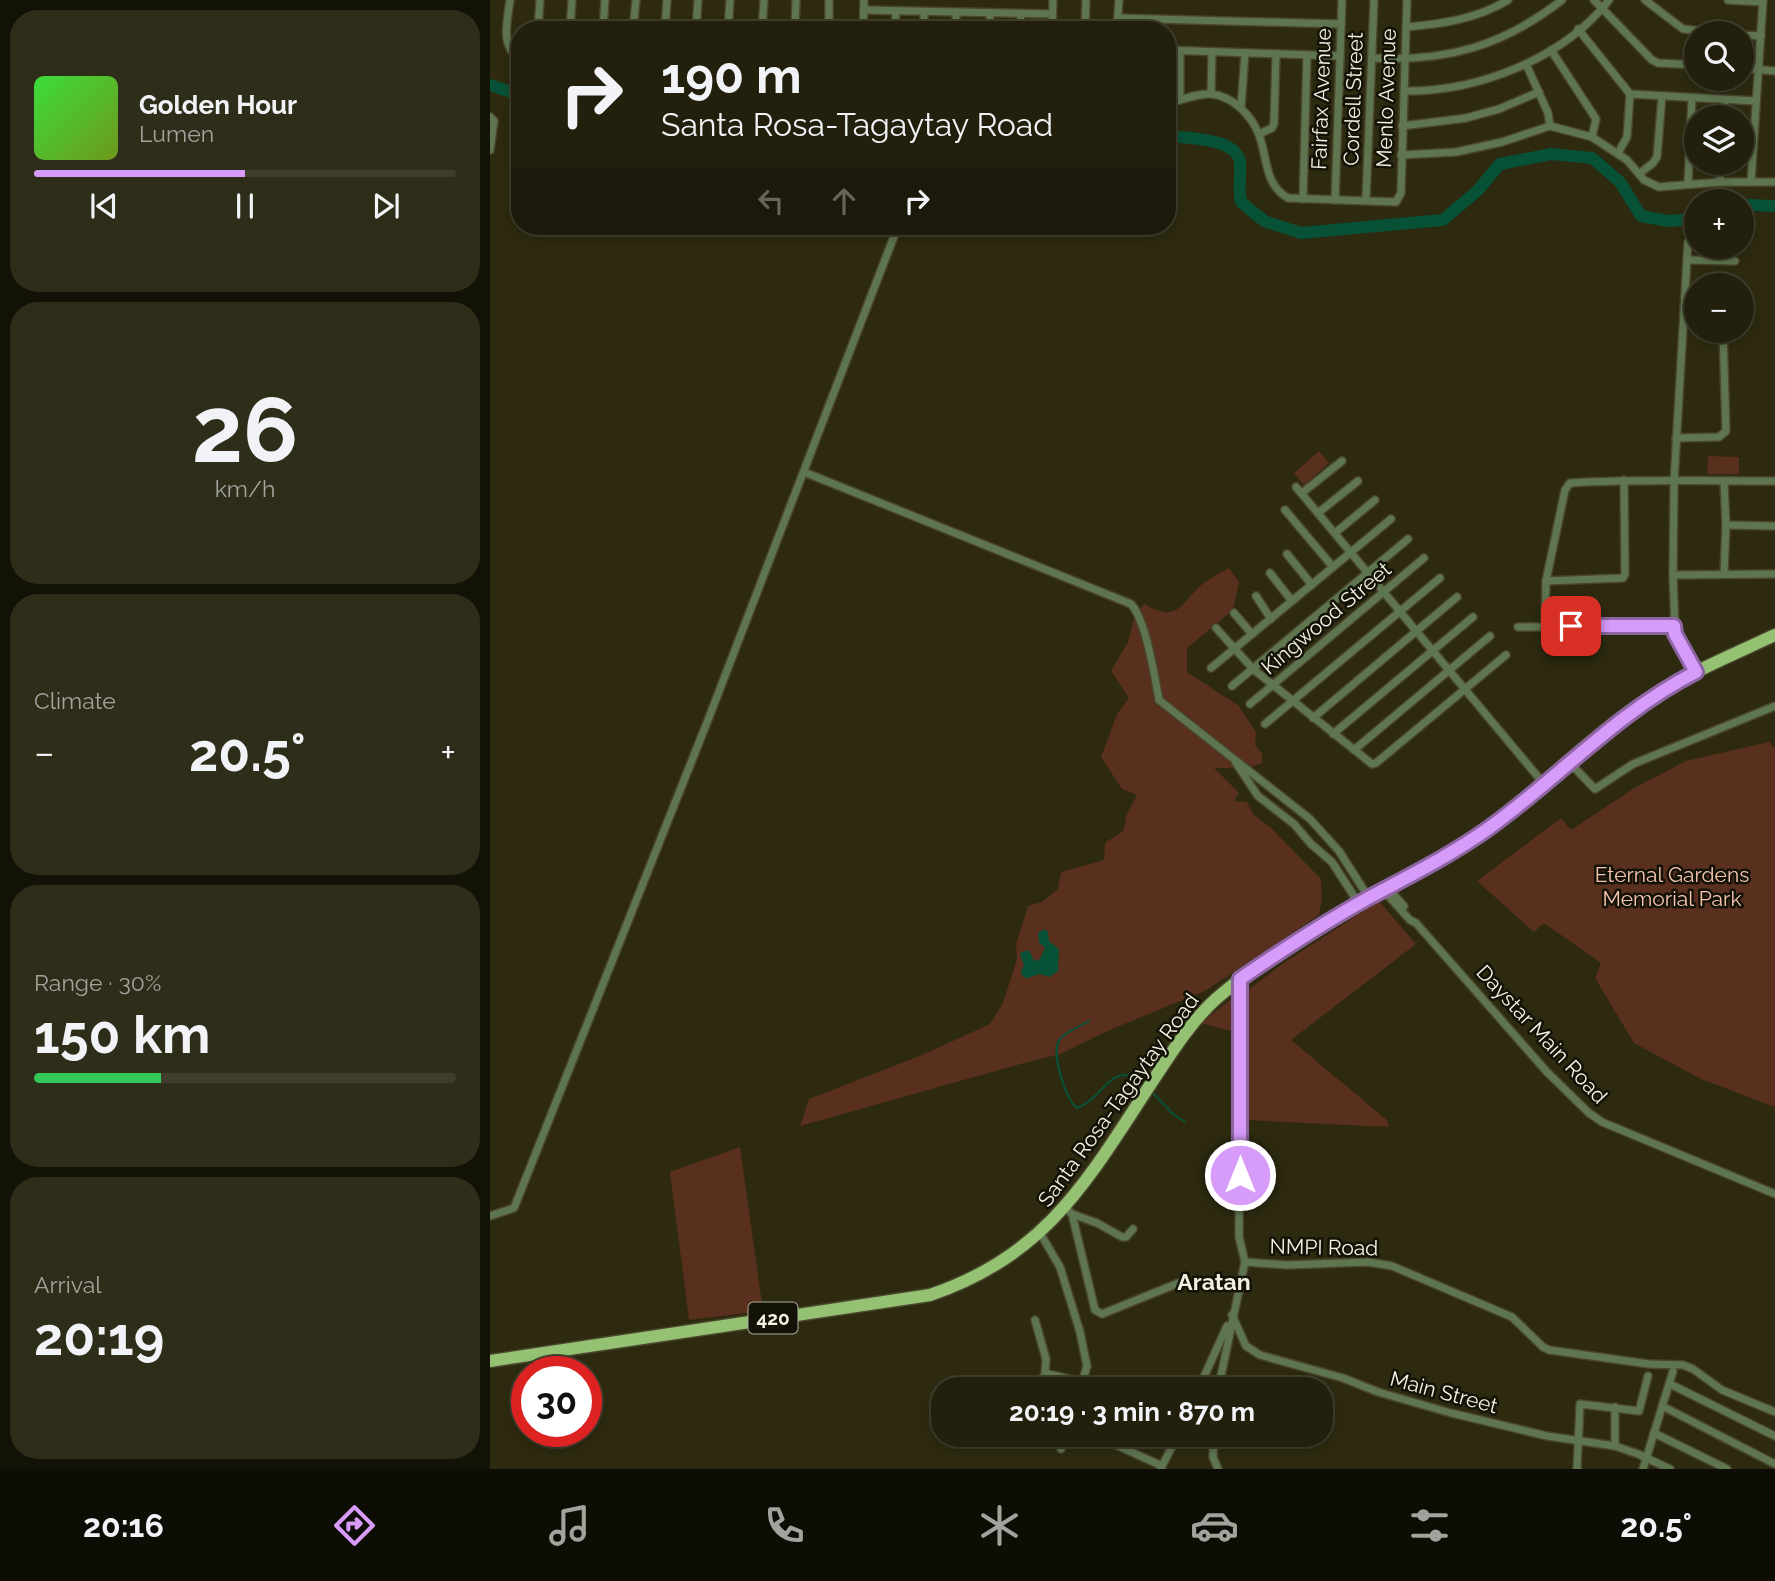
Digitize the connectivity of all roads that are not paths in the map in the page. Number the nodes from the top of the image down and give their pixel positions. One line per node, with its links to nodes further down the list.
1 (509, 0): 60 (street)
2 (540, 0): 35 (street)
3 (572, 0): 36 (street)
4 (605, 0): 37 (street)
5 (636, 0): 38 (street)
6 (667, 0): 39 (street)
7 (698, 0): 40 (street)
8 (730, 0): 41 (street)
9 (764, 0): 42 (street)
10 (796, 0): 43 (street)
11 (829, 0): 44 (street)
12 (864, 0): 27 (street)
13 (1053, 0): 33 (street)
14 (1086, 0): 52 (street)
15 (1119, 0): 34 (street)
16 (1342, 0): 53 (street, Fairfax Avenue)
17 (1374, 0): 68 (street, Cordell Street)
18 (1407, 0): 54 (street, Menlo Avenue)
19 (1508, 0): 54 (street)
20 (1562, 0): 69 (street)
21 (1594, 0): 26 (street)
22 (1609, 0): 26 (street)
23 (1645, 0): 55 (street)
24 (1728, 0): 25 (street)
25 (1763, 1): 58 (street)
26 (1603, 8): 56 (street); 71 (street)
27 (864, 10): 28 (street); 45 (street)
28 (896, 11): 29 (street); 46 (street)
29 (925, 12): 30 (street); 47 (street)
30 (956, 12): 31 (street); 48 (street)
31 (990, 13): 32 (street); 49 (street)
32 (1021, 13): 33 (street); 50 (street)
33 (1052, 14): 51 (street)
34 (1118, 18): 53 (street)
35 (539, 21)
36 (571, 21)
37 (604, 21)
38 (635, 21)
39 (666, 21)
40 (697, 21)
41 (729, 21)
42 (763, 21)
43 (795, 21)
44 (829, 21)
45 (863, 21)
46 (895, 21)
47 (924, 21)
48 (956, 21)
49 (990, 21)
50 (1021, 21)
51 (1052, 21)
52 (1085, 21)
53 (1341, 24): 67 (street, Fairfax Avenue)
54 (1406, 27): 69 (street, Menlo Avenue)
55 (1684, 27)
56 (1578, 29): 59 (street); 78 (street)
57 (1754, 36): 58 (street)
58 (1760, 36): 73 (street)
59 (1551, 50): 70 (street); 91 (street)
60 (511, 51)
61 (1176, 51): 62 (street)
62 (1180, 51): 63 (street); 81 (street)
63 (1212, 52): 64 (street); 77 (street)
64 (1245, 53): 65 (street); 86 (street)
65 (1276, 54): 66 (street); 90 (street)
66 (1307, 55): 67 (street); 101 (street)
67 (1340, 56): 102 (street, Fairfax Avenue)
68 (1372, 58): 69 (street); 103 (street, Cordell Street)
69 (1404, 60): 75 (street, Menlo Avenue)
70 (1526, 64): 75 (street); 76 (street)
71 (1684, 64)
72 (1754, 69): 73 (street)
73 (1758, 69): 74 (street); 84 (street)
74 (1775, 71)
75 (1404, 91): 89 (street, Menlo Avenue)
76 (1539, 92): 88 (street); 89 (street)
77 (1211, 94): 81 (street); 86 (street)
78 (1630, 94): 79 (street); 93 (street)
79 (1662, 96): 80 (street); 95 (street)
80 (1692, 98): 82 (street); 100 (street)
81 (1180, 100): 83 (street)
82 (1725, 100): 84 (street); 85 (street)
83 (1176, 101)
84 (1756, 101): 98 (street)
85 (1725, 105)
86 (1241, 107): 90 (street)
87 (490, 117): 92 (street)
88 (1550, 125): 91 (street); 94 (street)
89 (1402, 126): 94 (street, Menlo Avenue)
90 (1259, 134): 101 (street)
91 (1592, 137): 93 (street)
92 (490, 150)
93 (1618, 153): 95 (street)
94 (1401, 155): 103 (street, Menlo Avenue)
95 (1639, 174): 100 (street)
96 (1720, 175): 97 (street)
97 (1720, 182): 98 (street); 100 (street)
98 (1751, 182): 99 (street)
99 (1775, 182)
100 (1688, 184)
101 (1303, 199): 102 (street)
102 (1335, 200): 103 (street)
103 (1366, 200)
104 (895, 235): 112 (street)
105 (1688, 260): 106 (street); 107 (street)
106 (1735, 261)
107 (1687, 273)
108 (1684, 318): 110 (street)
109 (1723, 343): 110 (street)
110 (1676, 438): 117 (street)
111 (1342, 461): 120 (street)
112 (804, 472): 171 (street); 179 (street)
113 (1624, 480): 117 (street); 136 (street); 136 (street)
114 (1358, 481): 120 (street)
115 (1724, 481): 116 (street); 117 (street); 122 (street)
116 (1775, 481)
117 (1674, 482): 134 (street)
118 (1375, 500): 124 (street)
119 (1285, 510): 129 (street)
120 (1318, 513): 124 (street)
121 (1391, 519): 126 (street)
122 (1726, 525): 123 (street); 132 (street)
123 (1775, 526)
124 (1335, 533): 126 (street)
125 (1408, 539): 130 (street)
126 (1351, 552): 129 (street); 130 (street)
127 (1287, 554): 137 (street)
128 (1424, 558): 138 (street, Kingwood Street)
129 (1333, 567): 137 (street)
130 (1368, 572): 138 (street); 159 (street)
131 (1270, 573): 141 (street)
132 (1724, 574): 133 (street); 134 (street)
133 (1775, 574)
134 (1673, 575): 150 (street)
135 (1440, 578): 142 (street)
136 (1546, 581): 146 (street)
137 (1312, 585): 141 (street)
138 (1384, 591): 142 (street); 161 (street, Kingwood Street)
139 (1256, 596): 145 (street)
140 (1457, 597): 149 (street)
141 (1292, 601): 145 (street)
142 (1401, 610): 149 (street); 164 (street)
143 (1234, 613): 151 (street)
144 (1473, 617): 155 (street)
145 (1271, 618): 151 (street)
146 (1545, 626): 147 (street); 150 (street)
147 (1518, 627)
148 (1216, 628): 154 (street)
149 (1418, 630): 155 (street); 167 (street)
150 (1675, 630): 160 (street)
151 (1252, 634): 154 (street)
152 (1775, 635): 160 (main road, Santa Rosa-Tagaytay Road / 420)
153 (1490, 636): 158 (street)
154 (1235, 649): 157 (street); 159 (street)
155 (1434, 649): 158 (street); 169 (street)
156 (1506, 655): 163 (street)
157 (1211, 668)
158 (1450, 668): 163 (street); 170 (street)
159 (1253, 669): 161 (street); 162 (street)
160 (1694, 673): 172 (main road, Santa Rosa-Tagaytay Road / 420)
161 (1273, 684): 164 (street); 165 (street, Kingwood Street)
162 (1231, 686)
163 (1467, 688): 170 (street); 173 (street)
164 (1293, 701): 167 (street); 168 (street)
165 (1250, 704)
166 (1775, 706): 172 (street)
167 (1313, 718): 169 (street)
168 (1265, 724)
169 (1333, 734): 170 (street)
170 (1354, 750)
171 (1232, 756): 175 (street); 175 (street)
172 (1569, 762): 173 (main road, Santa Rosa-Tagaytay Road / 420)
173 (1544, 784): 174 (main road, Santa Rosa-Tagaytay Road / 420)
174 (1386, 889): 175 (main road, Santa Rosa-Tagaytay Road / 420); 177 (street, Daystar Main Road)
175 (1364, 901): 176 (main road, Santa Rosa-Tagaytay Road / 420)
176 (1240, 979): 178 (main road, Santa Rosa-Tagaytay Road / 420); 182 (street, NMPI Road)
177 (1775, 1194)
178 (1069, 1211): 180 (street); 181 (main road, Santa Rosa-Tagaytay Road / 420); 183 (street)
179 (490, 1216)
180 (1133, 1230)
181 (1040, 1233): 186 (main road, Santa Rosa-Tagaytay Road / 420); 191 (street)
182 (1245, 1262): 184 (street); 197 (street, NMPI Road)
183 (1186, 1280)
184 (1232, 1315): 192 (street); 193 (street); 200 (street, Main Street)
185 (1035, 1320): 188 (street)
186 (490, 1361)
187 (1674, 1371): 194 (street)
188 (1045, 1375): 190 (street)
189 (1648, 1376): 195 (street)
190 (1052, 1377)
191 (1084, 1377)
192 (1204, 1377)
193 (1220, 1377)
194 (1670, 1384): 196 (street); 199 (street)
195 (1615, 1407): 200 (street); 201 (street)
196 (1664, 1407): 198 (street); 206 (street)
197 (1775, 1412)
198 (1654, 1433): 205 (street); 212 (street)
199 (1775, 1436)
200 (1579, 1442): 201 (street, Main Street); 209 (street)
201 (1615, 1446): 205 (street, Main Street)
202 (1120, 1447): 207 (street)
203 (1172, 1447): 207 (street)
204 (1213, 1447): 208 (street)
205 (1647, 1458): 210 (street); 211 (street, Main Street)
206 (1775, 1464)
207 (1161, 1467)
208 (1218, 1469)
209 (1577, 1469)
210 (1643, 1469)
211 (1670, 1469)
212 (1727, 1469)

